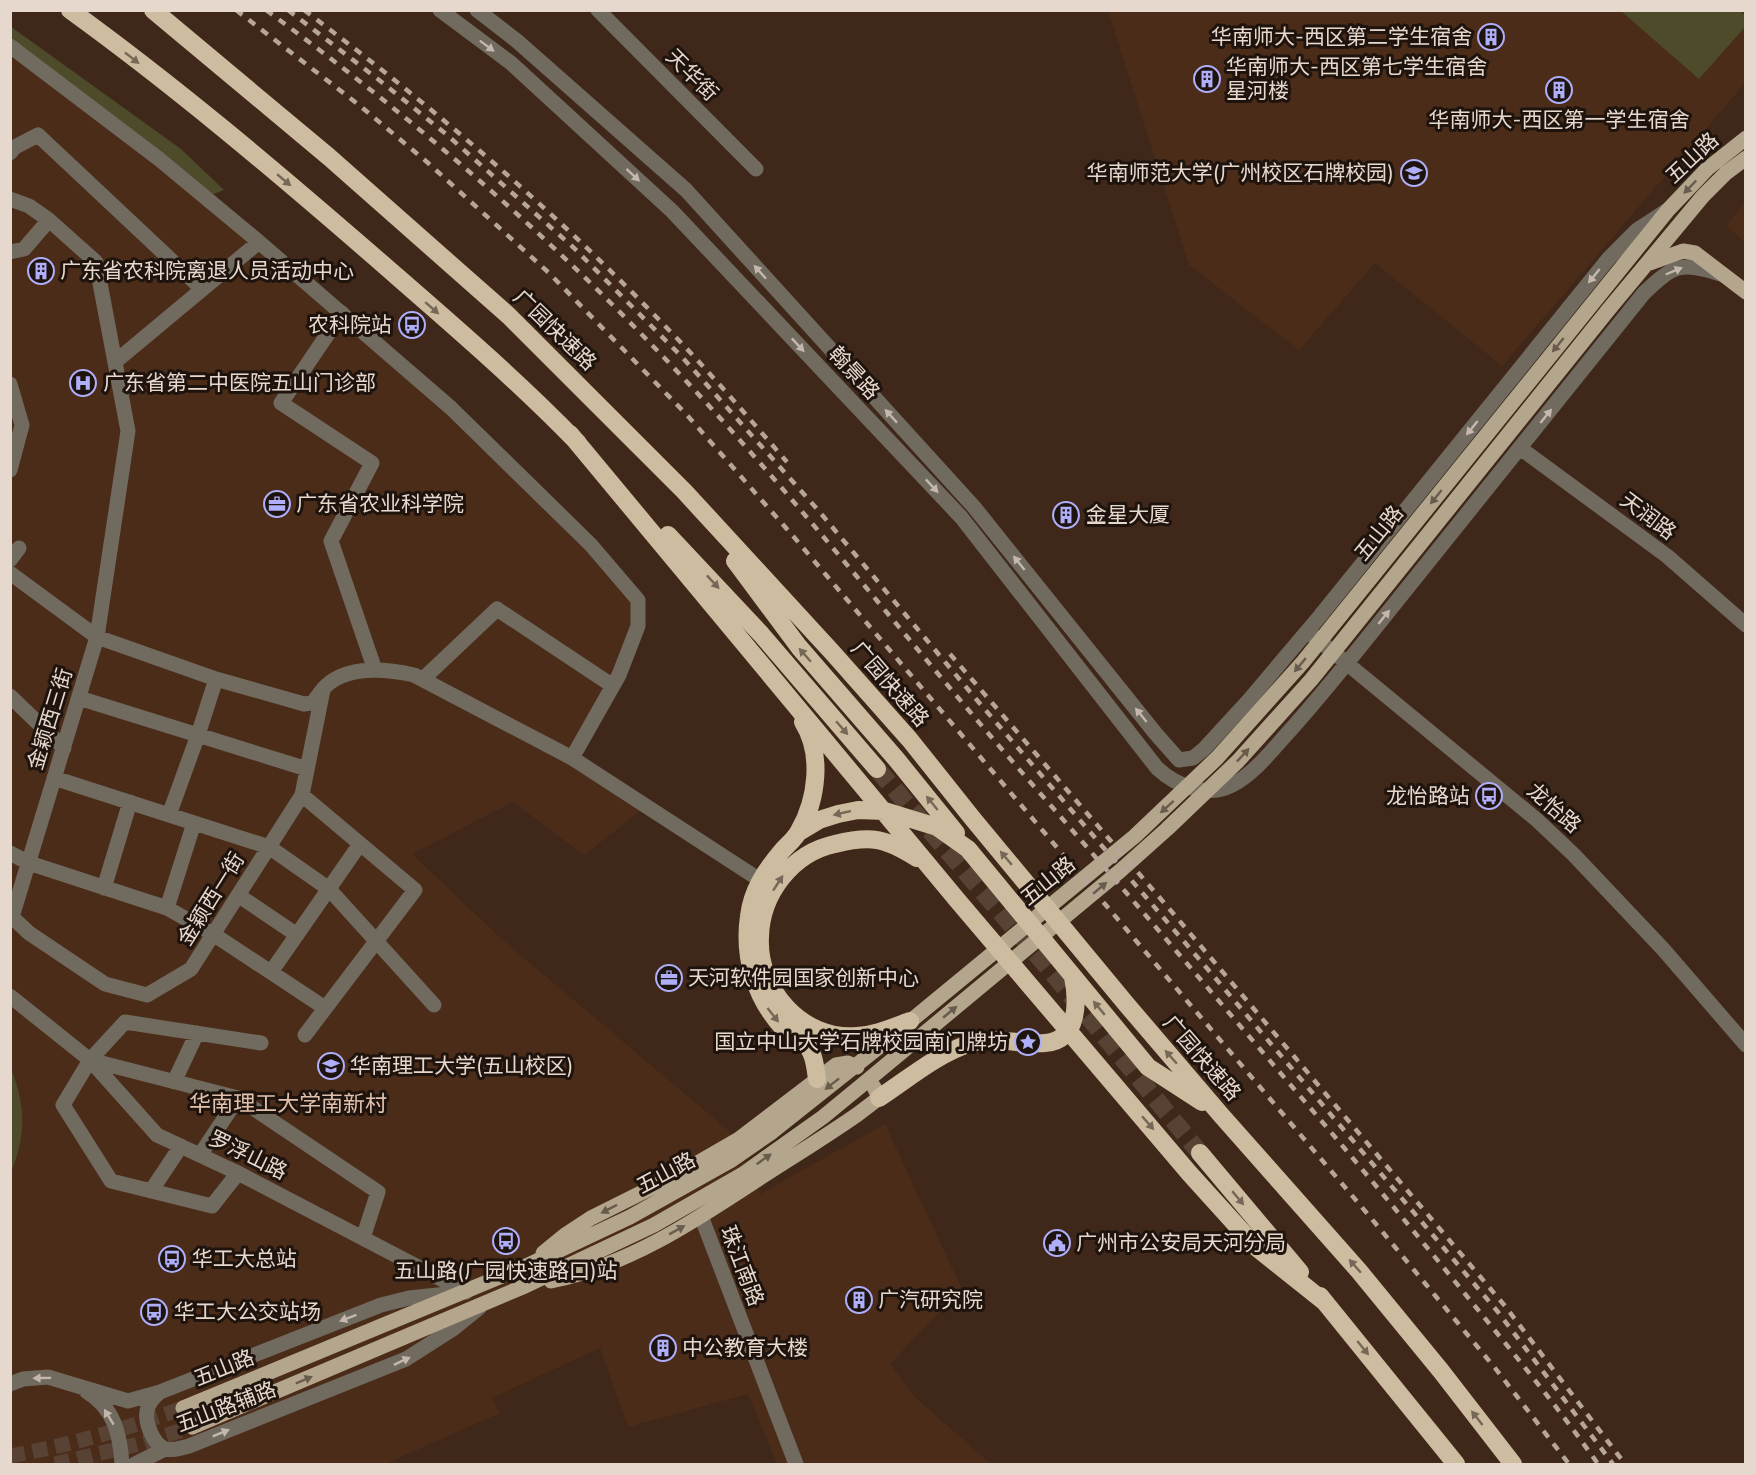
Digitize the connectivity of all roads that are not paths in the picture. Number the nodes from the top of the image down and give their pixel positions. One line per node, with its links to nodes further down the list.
1 (68, 10): 23 (highway, one-way to 23)
2 (153, 10): 26 (highway, 广园快速路)
3 (440, 10): 31 (street, 翰景路, one-way to 31)
4 (477, 10): 29 (street, 翰景路, one-way to 4)
5 (598, 10): 10 (street, 天华街)
6 (10, 46): 14 (street)
7 (1746, 138): 12 (main road, 五山路, one-way to 12)
8 (10, 153): 18 (street)
9 (1746, 158): 16 (main road, 五山路)
10 (756, 169)
11 (10, 199): 13 (street, 金颖西三街)
12 (1668, 210): 29 (street, one-way to 29); 72 (main road, 五山路, one-way to 72)
13 (49, 220): 15 (street); 21 (street, 金颖西三街)
14 (260, 242): 18 (street); 20 (street)
15 (10, 252)
16 (1647, 264): 17 (main road); 92 (main road, 五山路, one-way to 16)
17 (1726, 276): 19 (main road); 24 (street, one-way to 17)
18 (202, 289): 21 (street)
19 (1746, 292)
20 (342, 313): 32 (street); 35 (street)
21 (115, 362): 30 (street, 金颖西三街)
22 (10, 384): 25 (street)
23 (570, 434): 37 (highway); 44 (highway, one-way to 44)
24 (1520, 448): 28 (street, 天润路); 31 (street, one-way to 24)
25 (10, 470)
26 (684, 491): 54 (highway, one-way to 26); 83 (highway, 广园快速路, one-way to 26)
27 (10, 573): 30 (street)
28 (1746, 625)
29 (1308, 631): 31 (street, 龙怡路)
30 (97, 637): 33 (street); 39 (street, 金颖西三街)
31 (1348, 663): 77 (street, 龙怡路)
32 (375, 670): 34 (street); 36 (street)
33 (216, 679): 36 (street); 40 (street)
34 (423, 679): 35 (street); 42 (street)
35 (613, 686): 42 (street)
36 (323, 690): 43 (street, 金颖西一街)
37 (783, 690): 48 (highway); 51 (highway)
38 (11, 698): 41 (street)
39 (78, 698): 40 (street); 41 (street, 金颖西三街)
40 (198, 735): 43 (street); 49 (street)
41 (63, 748): 45 (street, 金颖西三街)
42 (572, 758): 58 (street)
43 (307, 769): 46 (street, 金颖西一街)
44 (877, 769)
45 (54, 778): 47 (street); 56 (street, 金颖西三街)
46 (302, 795): 52 (street); 53 (street, 金颖西一街)
47 (130, 802): 49 (street); 59 (street)
48 (885, 811): 51 (highway, one-way to 51); 54 (highway); 57 (highway)
49 (169, 815): 50 (street)
50 (194, 823): 53 (street); 62 (street)
51 (799, 832): 58 (highway)
52 (360, 844): 60 (street); 66 (street)
53 (269, 847): 60 (street); 61 (street, 金颖西一街)
54 (968, 849): 68 (highway)
55 (10, 853): 56 (street)
56 (29, 863): 59 (street); 63 (street, 金颖西三街)
57 (933, 870): 72 (highway, one-way to 57); 73 (highway)
58 (760, 880): 79 (highway, one-way to 79)
59 (104, 888): 62 (street)
60 (329, 889): 65 (street); 66 (street)
61 (238, 895): 64 (street, 金颖西一街); 65 (street)
62 (167, 908): 64 (street)
63 (12, 917): 64 (street, 金颖西一街)
64 (213, 934): 67 (street)
65 (297, 935): 67 (street)
66 (376, 941): 70 (street); 71 (street)
67 (271, 972): 71 (street)
68 (1073, 977): 73 (highway); 83 (highway, one-way to 68)
69 (10, 996): 78 (street, 罗浮山路)
70 (434, 1005)
71 (326, 1008): 75 (street)
72 (910, 1021): 91 (main road, 五山路, one-way to 91)
73 (1068, 1031): 82 (highway); 95 (highway, one-way to 95)
74 (196, 1033): 76 (street); 78 (street); 80 (street)
75 (305, 1035)
76 (261, 1043)
77 (1746, 1045)
78 (90, 1060): 80 (street); 84 (street, 罗浮山路); 88 (street)
79 (817, 1079): 82 (main road); 91 (main road, one-way to 91)
80 (174, 1082): 81 (street)
81 (238, 1098): 86 (street); 90 (street)
82 (879, 1098): 89 (main road)
83 (1221, 1115): 106 (highway, 广园快速路, one-way to 83)
84 (181, 1146): 86 (street, 罗浮山路); 88 (street)
85 (1200, 1153): 95 (highway, one-way to 95)
86 (200, 1155): 87 (street, 罗浮山路)
87 (238, 1173): 88 (street); 90 (street, 罗浮山路)
88 (151, 1191)
89 (701, 1216): 92 (main road, one-way to 89); 104 (street, 珠江南路)
90 (363, 1238): 93 (street, 罗浮山路)
91 (526, 1266): 93 (main road, 五山路)
92 (525, 1286): 94 (main road, 五山路)
93 (466, 1292): 98 (street, 五山路辅路, one-way to 98); 99 (main road, 五山路)
94 (485, 1303): 100 (main road, 五山路, one-way to 94); 101 (street, 五山路辅路, one-way to 94)
95 (1326, 1303): 105 (highway, one-way to 105)
96 (73, 1383): 97 (street, one-way to 97); 98 (street); 102 (street, one-way to 96)
97 (10, 1384)
98 (160, 1392): 101 (street, 五山路辅路)
99 (183, 1408)
100 (192, 1427)
101 (165, 1449): 103 (street)
102 (122, 1464)
103 (135, 1464)
104 (796, 1464)
105 (1456, 1464)
106 (1513, 1464)

